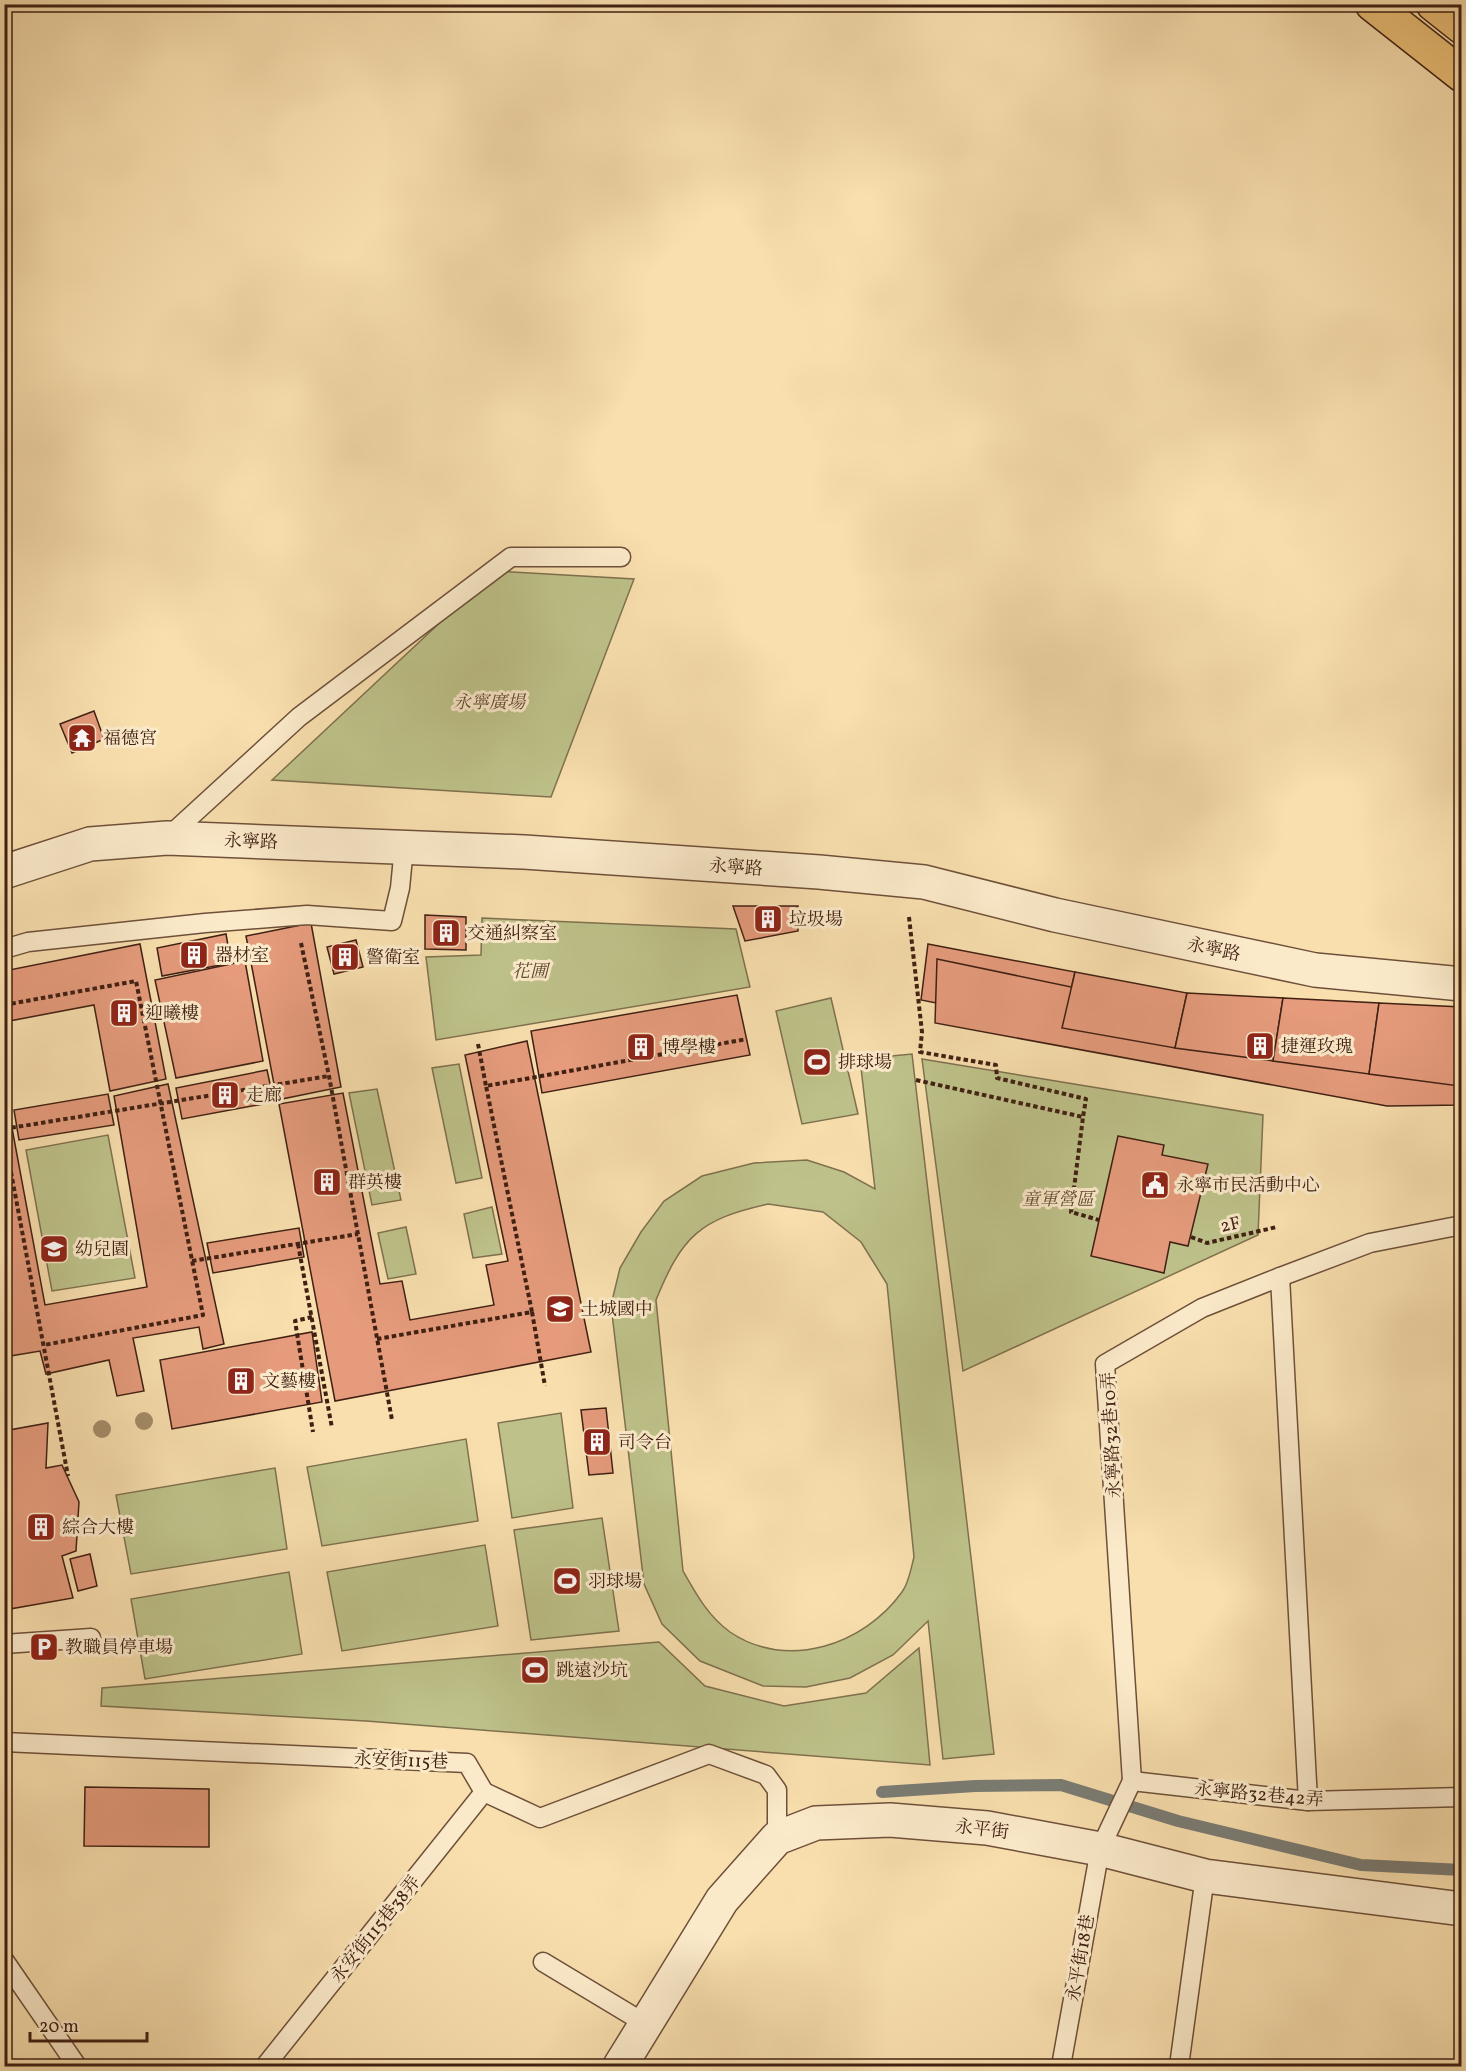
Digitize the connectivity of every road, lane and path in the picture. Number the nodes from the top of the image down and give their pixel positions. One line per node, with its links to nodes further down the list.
1 (1372, 4): 4 (highway)
2 (1433, 4): 3 (highway)
3 (1461, 27)
4 (1461, 75)
5 (621, 556): 6 (lane)
6 (166, 838): 7 (street, 永寧路); 8 (street, 永寧路)
7 (404, 847): 9 (street, 永寧路); 11 (lane)
8 (4, 872)
9 (905, 880): 12 (street, 永寧路); 20 (path)
10 (301, 942): 16 (path)
11 (4, 949)
12 (1461, 984)
13 (4, 1005): 19 (path)
14 (747, 1039): 18 (path)
15 (478, 1044): 18 (path)
16 (329, 1076): 19 (path); 26 (path)
17 (916, 1080): 20 (path)
18 (486, 1086): 31 (path)
19 (160, 1104): 21 (path); 29 (path)
20 (1083, 1117): 23 (path)
21 (4, 1129)
22 (4, 1135): 34 (path)
23 (1099, 1220)
24 (1461, 1225): 30 (lane, 永寧路32巷10弄)
25 (1277, 1227): 27 (path, 2F)
26 (358, 1234): 28 (path); 33 (path)
27 (1191, 1237)
28 (298, 1244): 29 (path); 32 (path)
29 (192, 1261): 34 (path)
30 (1280, 1277): 43 (lane, 永寧路32巷10弄); 46 (lane)
31 (532, 1312): 33 (path); 35 (path)
32 (312, 1317): 37 (path); 38 (path)
33 (377, 1339): 36 (path)
34 (44, 1345): 39 (path)
35 (545, 1386)
36 (392, 1420)
37 (332, 1428)
38 (313, 1432)
39 (68, 1476)
40 (91, 1638): 41 (lane)
41 (4, 1644)
42 (4, 1742): 44 (lane, 永安街115巷)
43 (1132, 1781): 46 (lane, 永寧路32巷42弄); 48 (lane)
44 (484, 1792): 47 (lane); 55 (lane, 永安街115巷38弄)
45 (1461, 1797): 46 (lane, 永寧路32巷42弄)
46 (1308, 1801)
47 (777, 1838): 48 (street, 永平街); 53 (street, 永平街)
48 (1100, 1849): 49 (street, 永平街); 57 (lane, 永平街18巷)
49 (1205, 1876): 50 (street, 永平街); 58 (lane)
50 (1461, 1909)
51 (4, 1960): 54 (lane)
52 (543, 1962): 53 (lane)
53 (646, 2024): 56 (street, 永平街)
54 (77, 2067)
55 (266, 2067)
56 (620, 2067)
57 (1061, 2067)
58 (1179, 2067)

